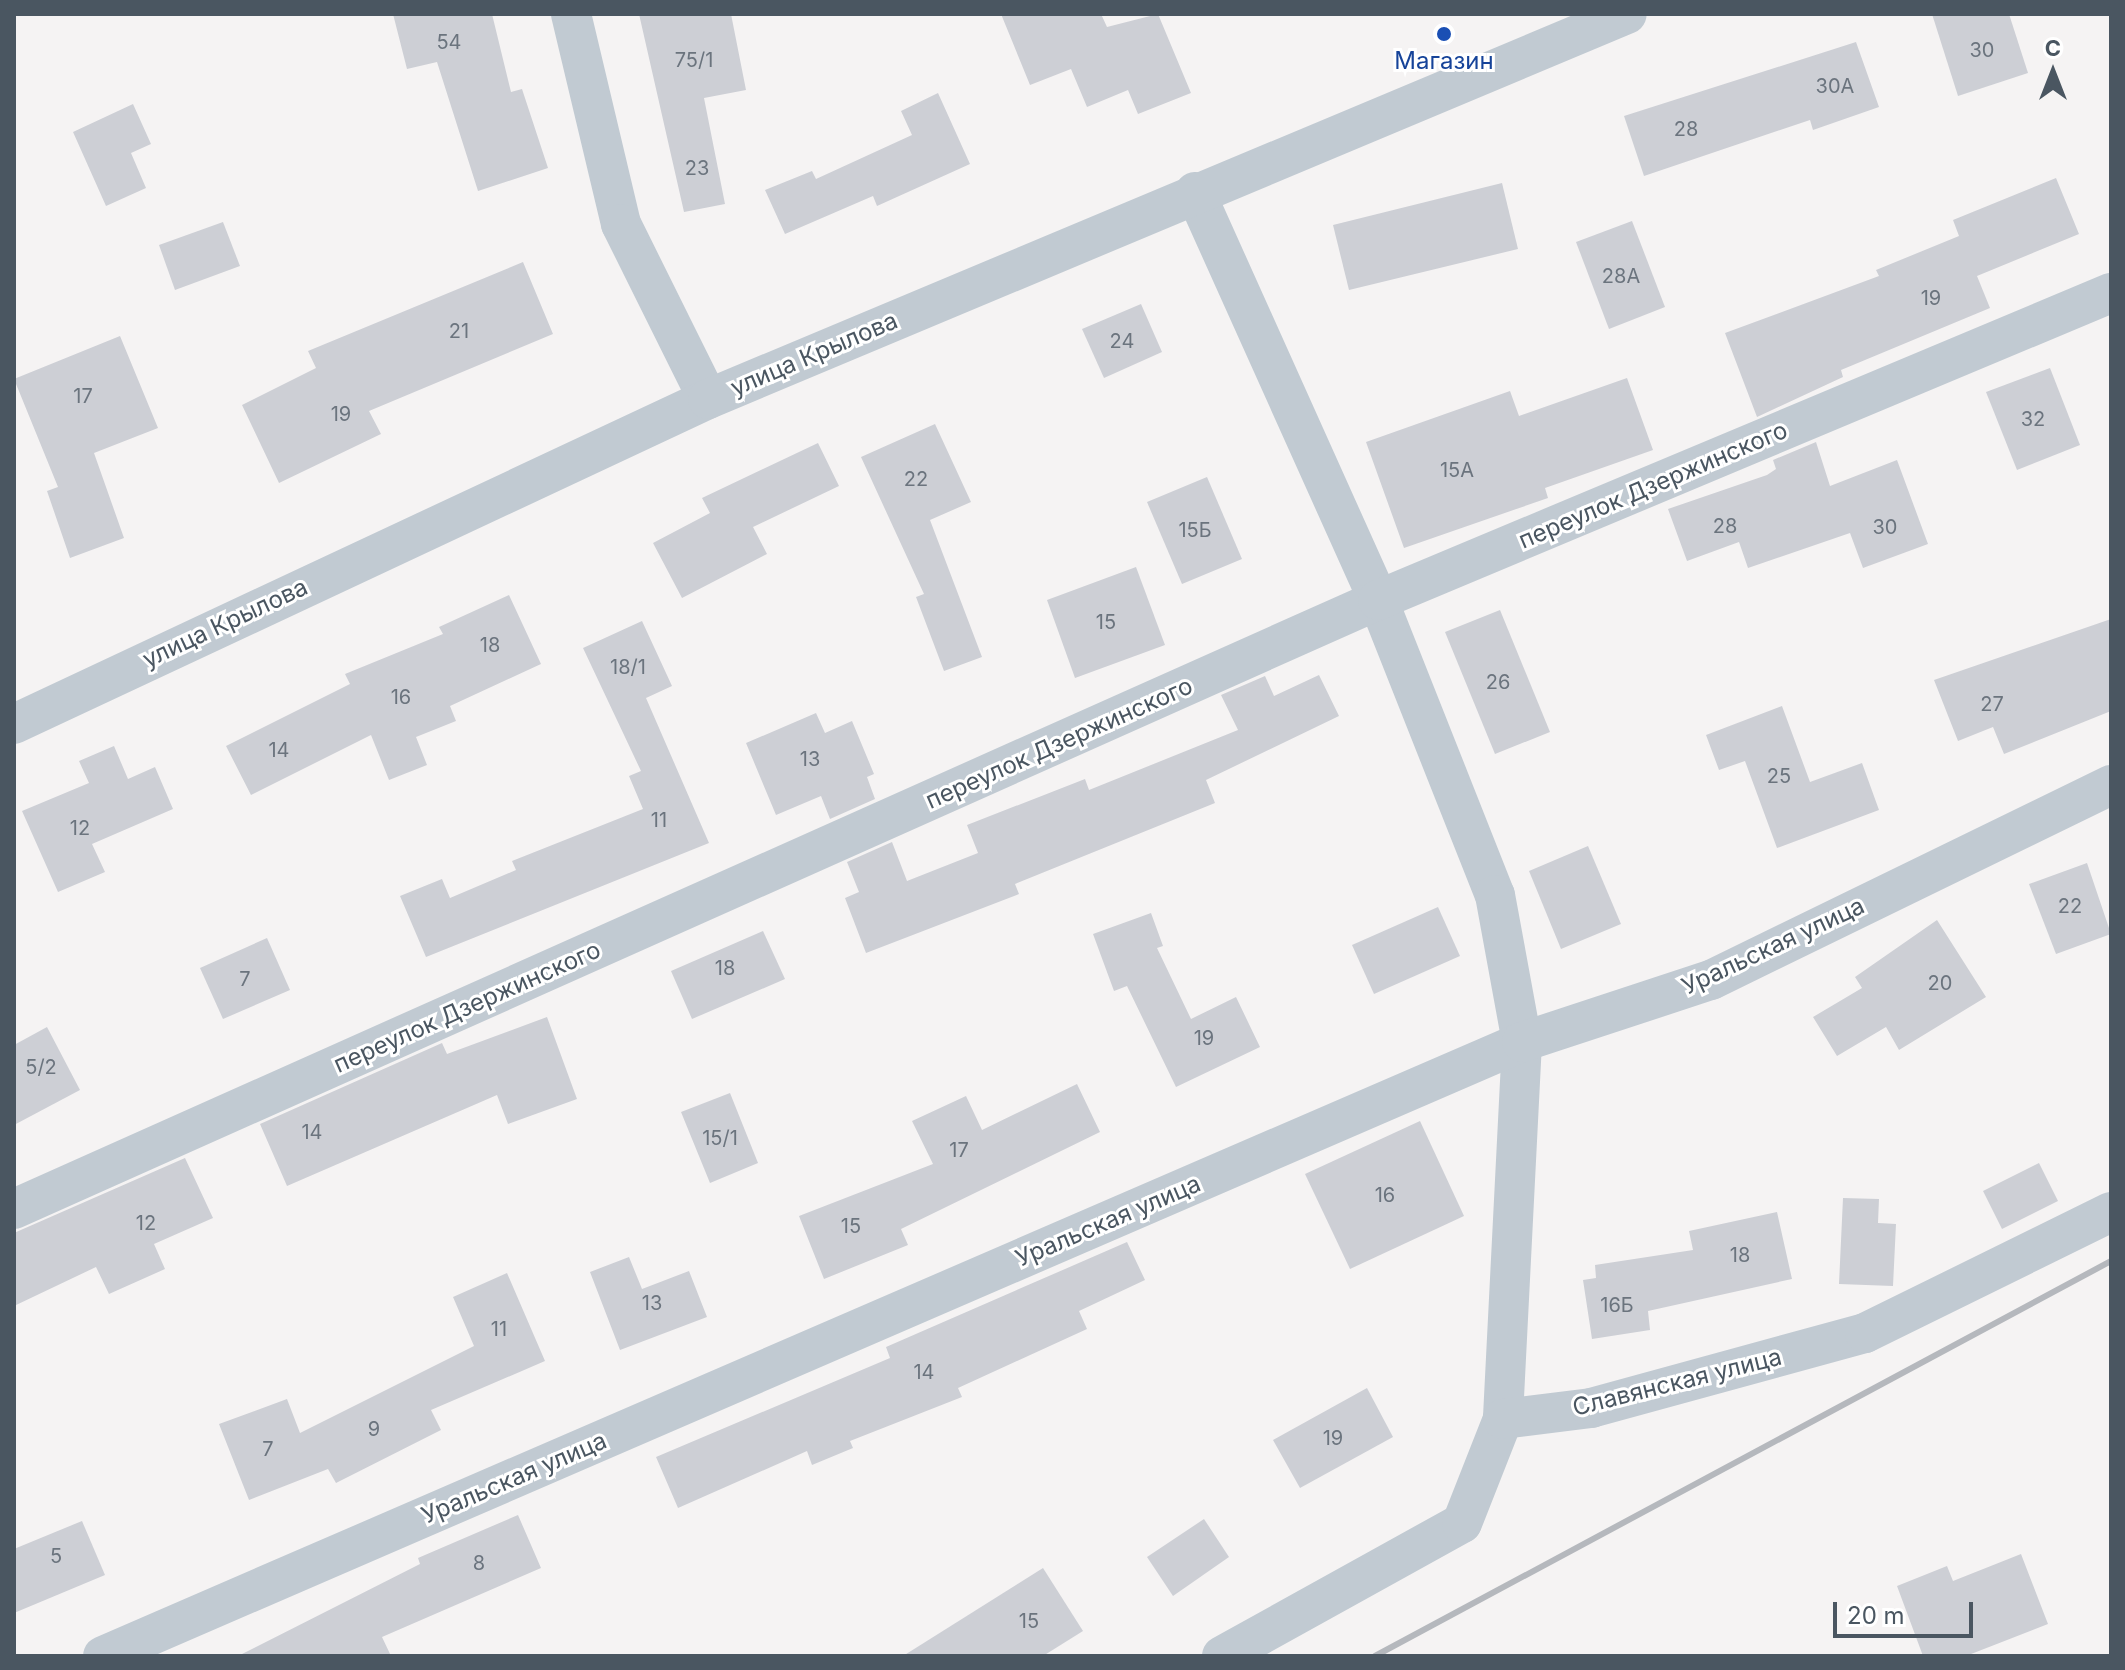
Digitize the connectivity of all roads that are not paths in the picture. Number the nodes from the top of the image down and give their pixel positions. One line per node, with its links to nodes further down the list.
1 (571, 14): 5 (street)
2 (1627, 14): 3 (street, улица Крылова)
3 (1195, 192): 5 (street, улица Крылова); 6 (street)
4 (2111, 293): 6 (street, переулок Дзержинского)
5 (708, 399): 7 (street, улица Крылова)
6 (1378, 600): 9 (street); 10 (street, переулок Дзержинского)
7 (14, 724)
8 (2111, 785): 9 (street, Уральская улица)
9 (1522, 1042): 12 (street); 13 (street, Уральская улица)
10 (14, 1209)
11 (2111, 1212): 12 (street, Славянская улица)
12 (1503, 1419): 14 (street)
13 (103, 1656)
14 (1222, 1656)

